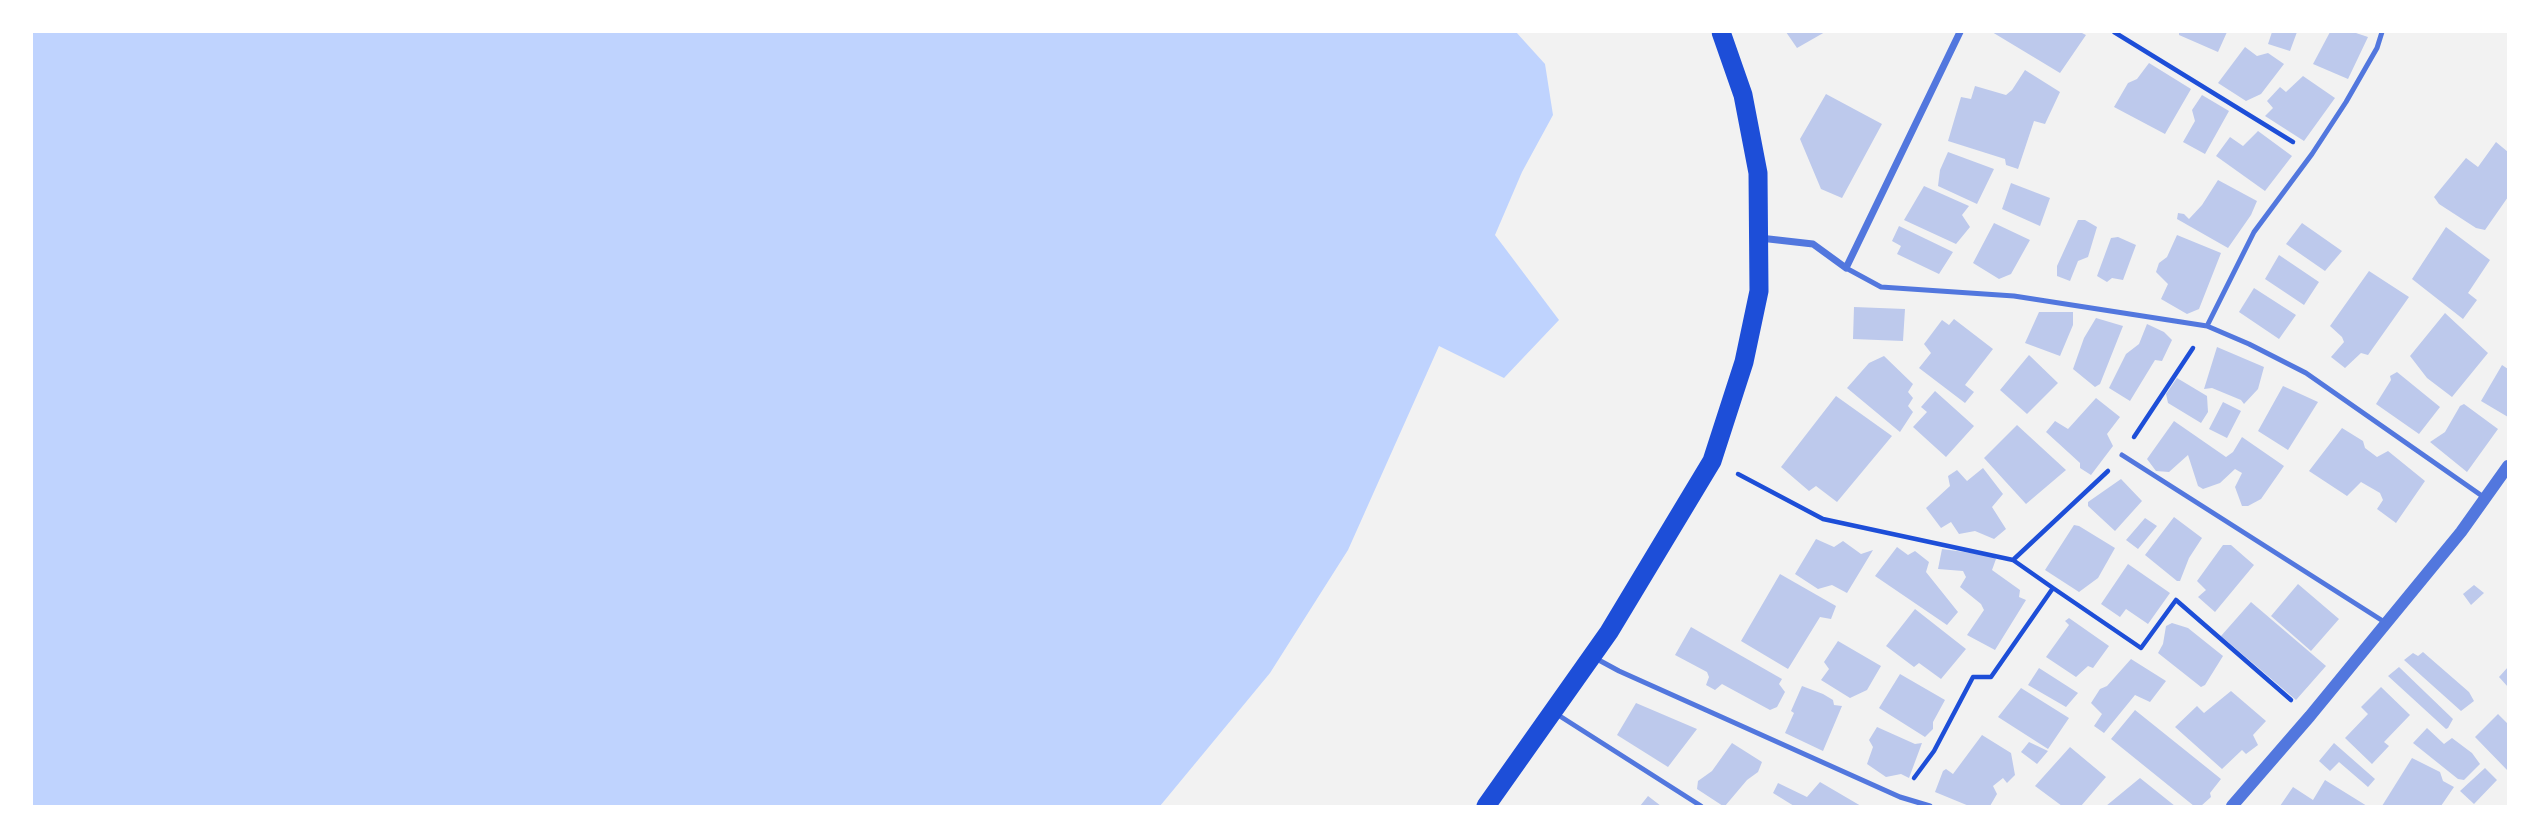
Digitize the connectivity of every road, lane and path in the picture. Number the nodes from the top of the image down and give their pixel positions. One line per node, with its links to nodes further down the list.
1 (1721, 32): 6 (highway)
2 (1960, 32): 7 (street)
3 (2114, 32): 5 (path)
4 (2382, 32): 5 (lane)
5 (2312, 154): 8 (lane)
6 (1758, 238): 7 (street); 10 (highway)
7 (1846, 268): 8 (lane)
8 (2207, 326): 9 (path); 12 (lane)
9 (2122, 455): 13 (path); 15 (lane)
10 (1712, 461): 13 (path); 16 (highway)
11 (2508, 466): 12 (street)
12 (2485, 498): 15 (street)
13 (2013, 560): 14 (path)
14 (2053, 588): 18 (path); 19 (path)
15 (2387, 623): 18 (street)
16 (1592, 656): 17 (highway); 19 (lane)
17 (1553, 712): 20 (highway); 21 (lane)
18 (2310, 716): 23 (street)
19 (1900, 797): 22 (lane)
20 (1486, 807)
21 (1701, 807)
22 (1930, 807)
23 (2232, 807)

